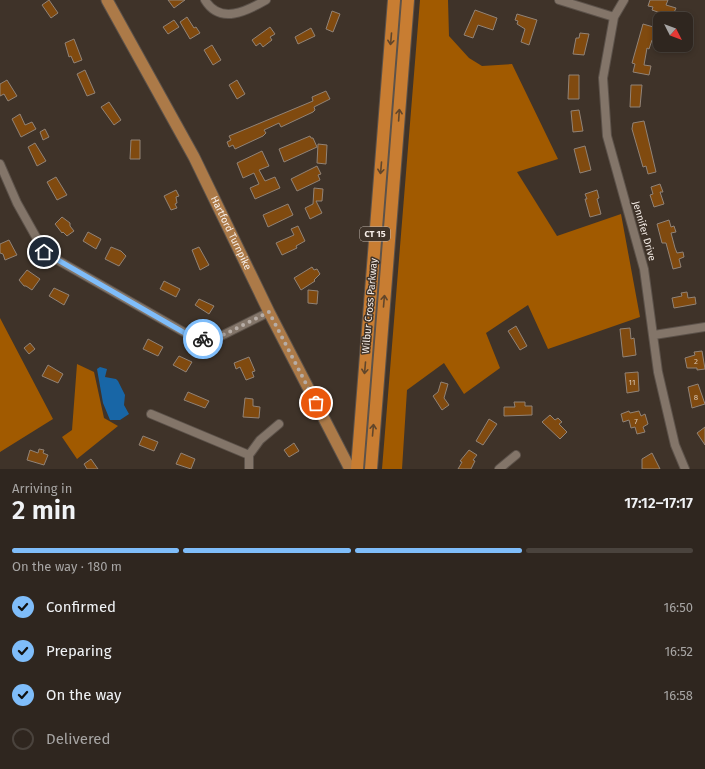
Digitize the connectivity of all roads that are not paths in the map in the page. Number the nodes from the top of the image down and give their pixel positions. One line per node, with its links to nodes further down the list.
1 (107, 0): 10 (main road, Hartford Turnpike)
2 (205, 0): 3 (street)
3 (266, 0)
4 (394, 0): 19 (highway, Wilbur Cross Parkway / CT 15, one-way to 19)
5 (408, 0): 20 (highway, Wilbur Cross Parkway / CT 15, one-way to 5)
6 (559, 0): 8 (street)
7 (624, 0): 8 (street, Jennifer Drive)
8 (614, 17): 12 (street, Jennifer Drive)
9 (0, 164): 10 (street)
10 (269, 312): 18 (main road, Hartford Turnpike)
11 (705, 327): 12 (street)
12 (654, 335): 22 (street, Jennifer Drive)
13 (151, 414): 16 (street)
14 (279, 424): 16 (street)
15 (516, 454): 21 (street)
16 (249, 455): 17 (street)
17 (249, 469)
18 (350, 469)
19 (357, 469)
20 (371, 469)
21 (499, 469)
22 (686, 469)

